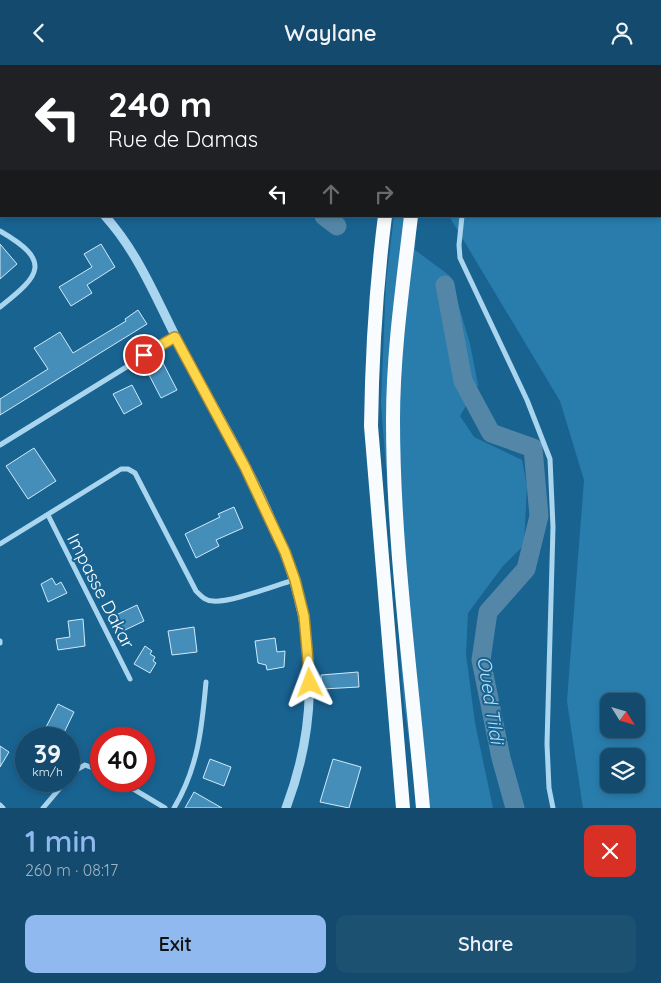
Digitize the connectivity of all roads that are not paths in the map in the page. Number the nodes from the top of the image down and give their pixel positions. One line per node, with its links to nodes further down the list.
1 (106, 217): 7 (street)
2 (385, 217): 22 (highway)
3 (411, 217): 23 (highway)
4 (462, 217): 24 (street)
5 (0, 231): 6 (street)
6 (0, 307)
7 (175, 337): 8 (street); 11 (street)
8 (0, 445)
9 (48, 515): 10 (street); 11 (street); 12 (street, Impasse Dakar)
10 (0, 544)
11 (295, 580): 21 (street)
12 (130, 679)
13 (206, 682): 20 (street)
14 (57, 792): 18 (street)
15 (138, 792): 19 (street)
16 (0, 805): 17 (street)
17 (4, 808)
18 (43, 808)
19 (165, 808)
20 (174, 808)
21 (286, 808)
22 (404, 808)
23 (423, 808)
24 (552, 808)

